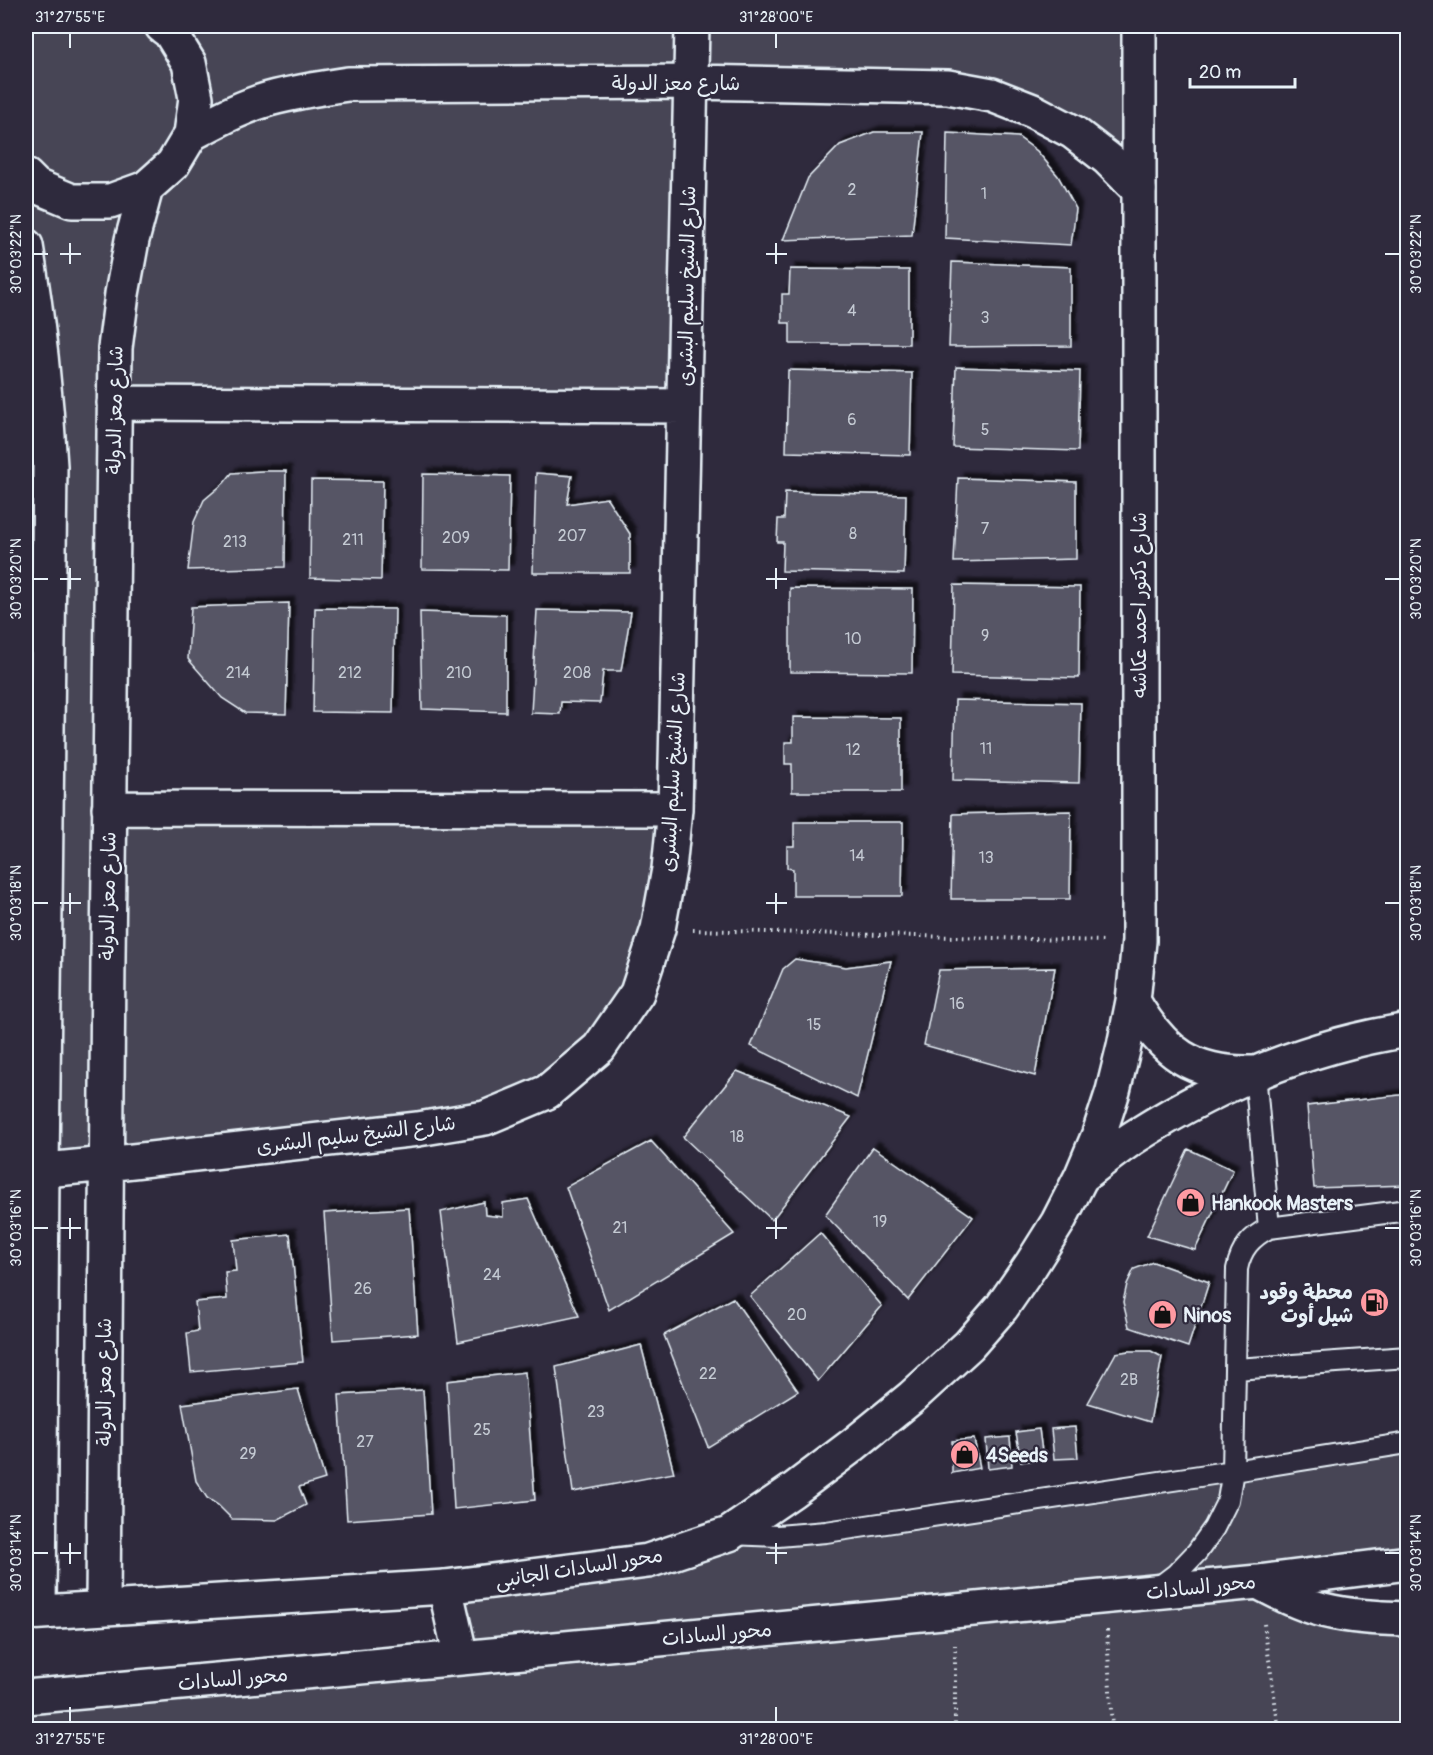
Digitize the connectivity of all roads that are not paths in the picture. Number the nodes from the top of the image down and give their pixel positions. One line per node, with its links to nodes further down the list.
1 (162, 26): 5 (street)
2 (692, 26): 4 (street, شارع الشيخ سليم البشرى)
3 (1139, 26): 8 (street, شارع دكتور احمد عكاشه)
4 (691, 82): 5 (street, شارع معز الدولة); 8 (street, شارع معز الدولة); 11 (street, شارع الشيخ سليم البشرى)
5 (191, 134): 7 (street)
6 (26, 176): 7 (street)
7 (146, 188): 10 (street, شارع معز الدولة)
8 (1139, 190): 14 (street, شارع دكتور احمد عكاشه)
9 (26, 246): 18 (street)
10 (114, 403): 11 (street); 12 (street, شارع معز الدولة)
11 (684, 406): 13 (street, شارع الشيخ سليم البشرى)
12 (109, 808): 13 (street); 17 (street, شارع معز الدولة)
13 (675, 809): 17 (street, شارع الشيخ سليم البشرى)
14 (1133, 1001): 16 (street); 19 (street, شارع دكتور احمد عكاشه)
15 (1407, 1030): 16 (street)
16 (1255, 1073): 19 (street); 21 (lane)
17 (106, 1164): 18 (street, شارع الشيخ سليم البشرى); 31 (street, شارع معز الدولة)
18 (34, 1171): 32 (street)
19 (1081, 1176): 26 (street, محور السادات الجانبى)
20 (1407, 1210): 21 (lane)
21 (1269, 1228): 23 (lane)
22 (1407, 1358): 23 (lane)
23 (1236, 1369): 25 (lane)
24 (1407, 1443): 25 (lane)
25 (1233, 1471): 26 (lane); 30 (lane)
26 (729, 1534): 29 (street, محور السادات الجانبى)
27 (1407, 1563): 28 (street, محور السادات)
28 (1258, 1582): 30 (street, محور السادات); 33 (street)
29 (445, 1587): 31 (street, محور السادات الجانبى); 34 (street)
30 (1153, 1592): 34 (street, محور السادات)
31 (103, 1607): 32 (street, محور السادات الجانبى)
32 (32, 1612)
33 (1407, 1619)
34 (461, 1658): 35 (street, محور السادات)
35 (26, 1697)

